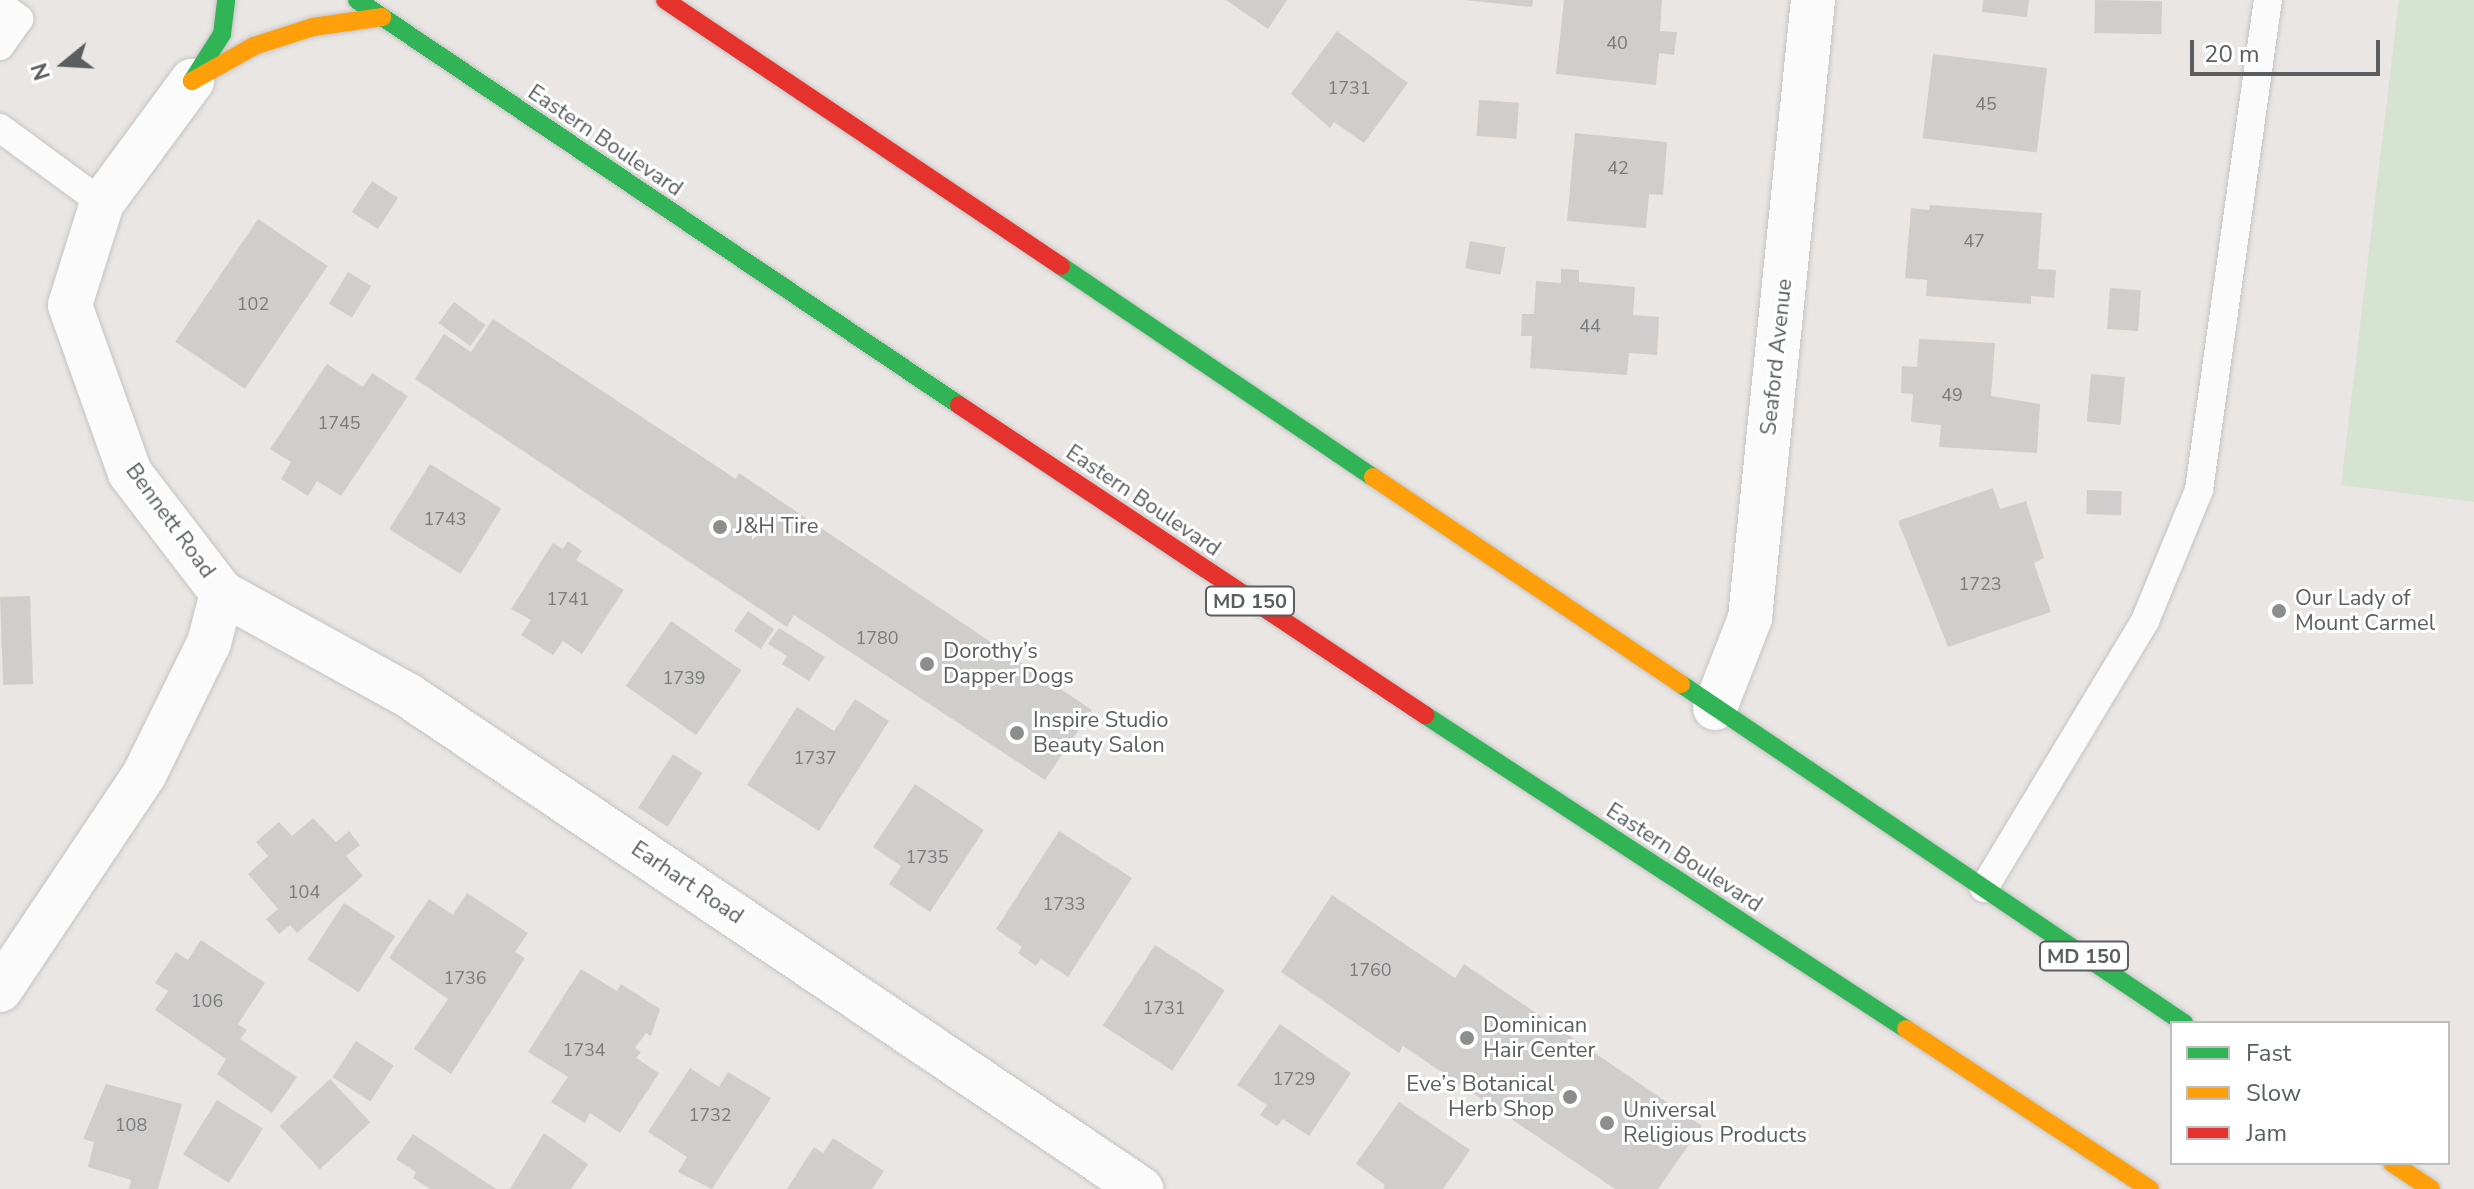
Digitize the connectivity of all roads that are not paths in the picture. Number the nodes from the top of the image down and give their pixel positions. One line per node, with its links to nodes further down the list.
1 (226, 0): 9 (main road)
2 (357, 0): 7 (main road, Eastern Boulevard / MD 150)
3 (665, 0): 13 (main road, MD 150)
4 (1813, 0): 13 (street, Seaford Avenue)
5 (2268, 0): 14 (lane)
6 (0, 5): 8 (lane)
7 (382, 17): 9 (main road); 19 (main road, Eastern Boulevard / MD 150)
8 (0, 46)
9 (192, 81): 11 (street, Bennett Road)
10 (0, 128): 11 (lane)
11 (102, 203): 12 (street, Bennett Road)
12 (222, 593): 15 (street, Bennett Road); 18 (street, Earhart Road)
13 (1715, 708): 14 (main road, MD 150)
14 (1984, 888): 16 (main road, MD 150)
15 (0, 990)
16 (2181, 1021)
17 (2395, 1165): 20 (main road)
18 (1141, 1189)
19 (2150, 1189)
20 (2431, 1189)

